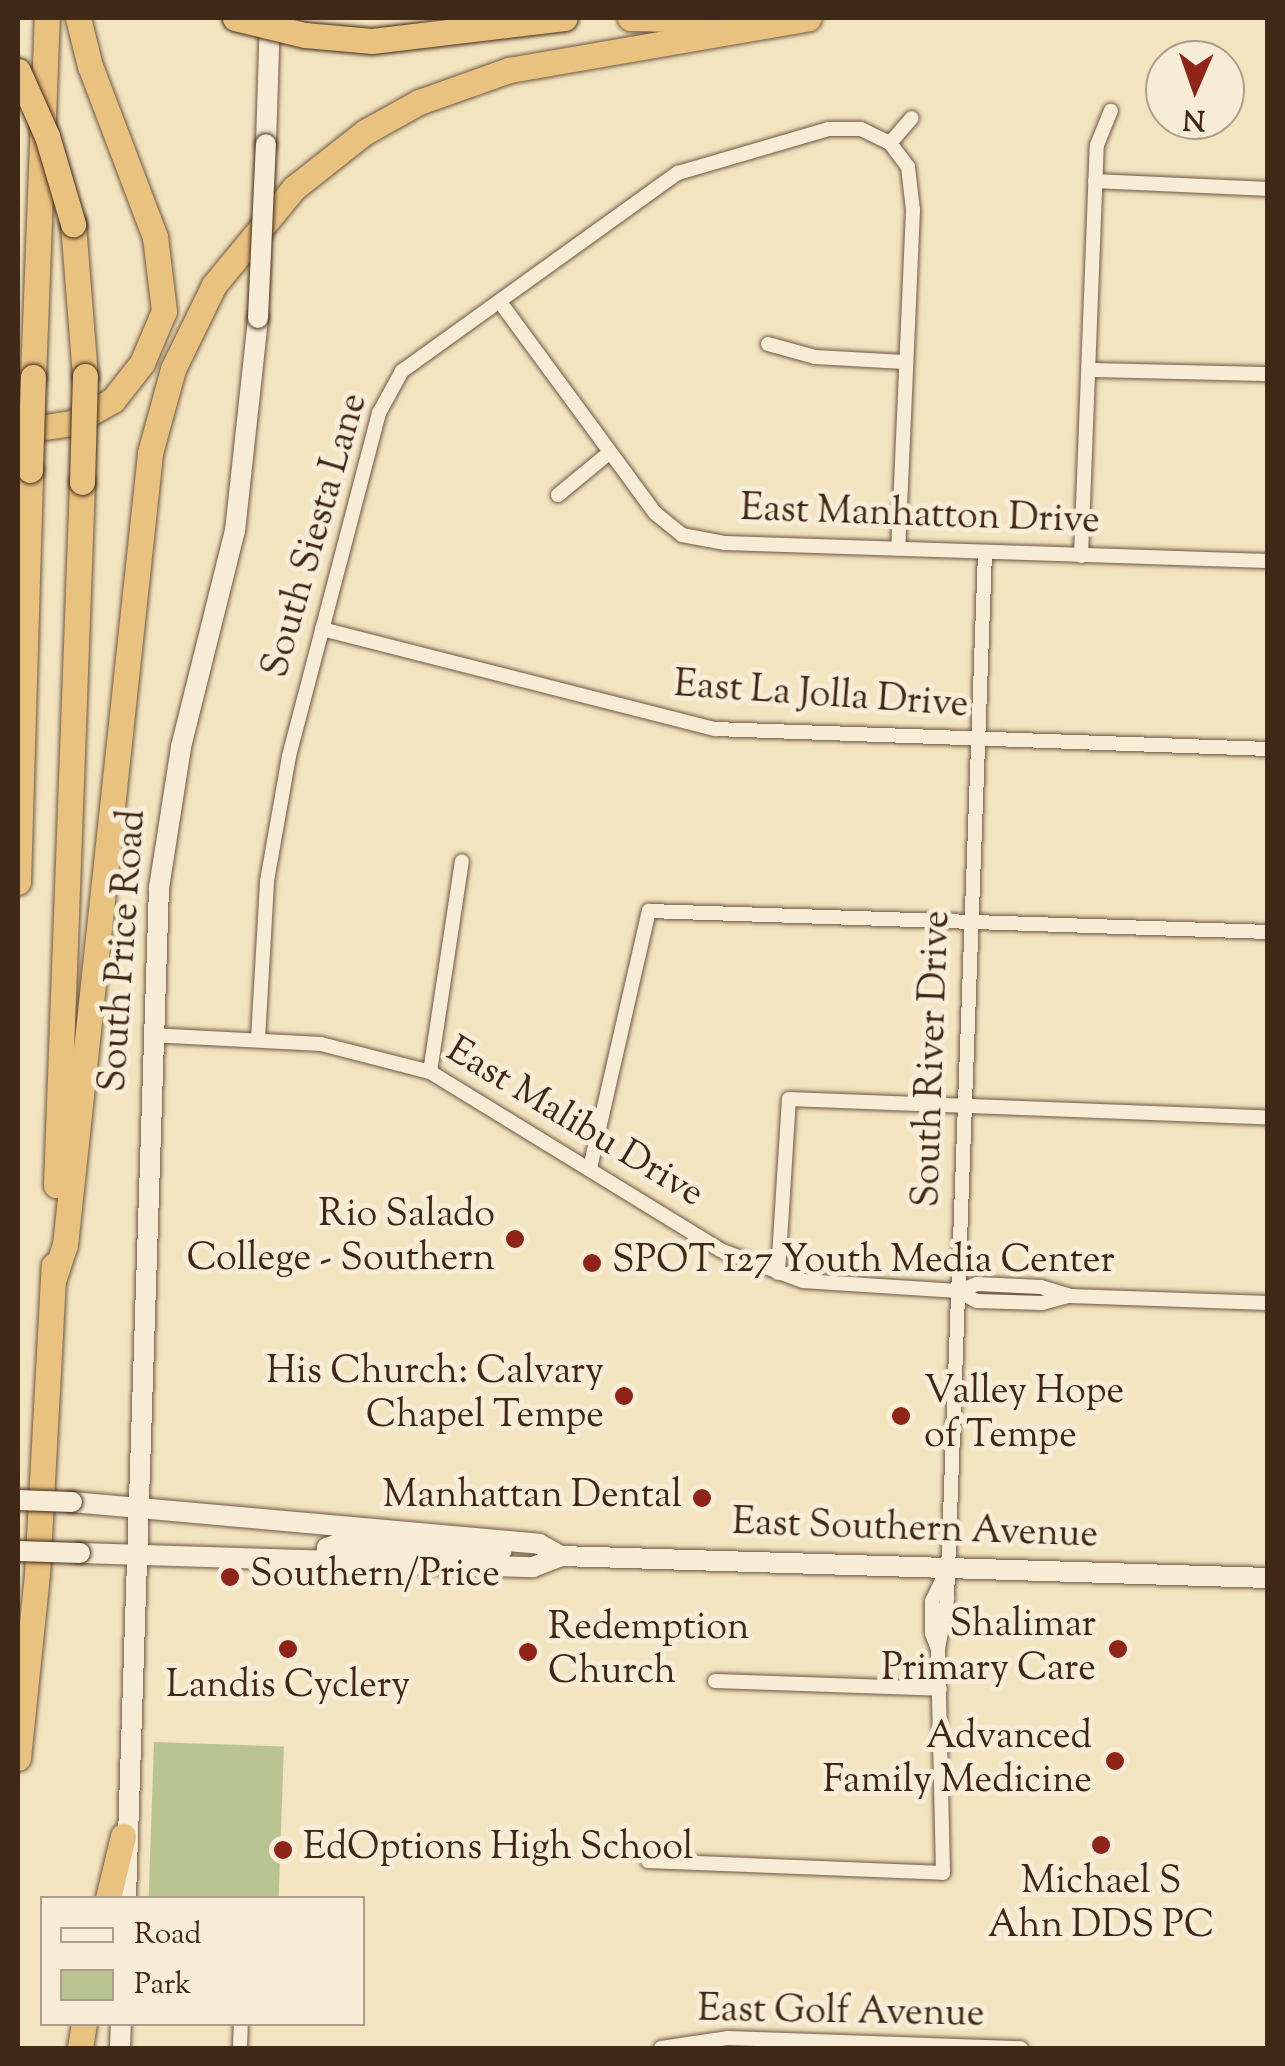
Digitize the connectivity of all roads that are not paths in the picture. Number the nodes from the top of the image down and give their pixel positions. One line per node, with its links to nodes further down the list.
1 (47, 18): 31 (highway, bridge)
2 (78, 18): 20 (highway)
3 (235, 18): 5 (highway, bridge)
4 (270, 18): 34 (main road, South Price Road, bridge)
5 (564, 18)
6 (630, 18): 7 (highway)
7 (766, 18)
8 (809, 18): 41 (highway)
9 (18, 71): 41 (highway, bridge)
10 (1111, 111): 13 (street)
11 (912, 118): 12 (street)
12 (890, 143): 15 (street, South Siesta Lane); 17 (street)
13 (1096, 182): 14 (street); 18 (street)
14 (1268, 188)
15 (500, 302): 21 (street, East Manhatton Drive); 27 (street, South Siesta Lane)
16 (768, 344): 17 (street)
17 (904, 362): 23 (street)
18 (1089, 370): 19 (street); 25 (street)
19 (1268, 374)
20 (18, 432)
21 (610, 452): 22 (street); 23 (street, East Manhatton Drive)
22 (558, 495)
23 (898, 549): 24 (street, East Manhatton Drive)
24 (985, 552): 25 (street, East Manhatton Drive); 28 (street, South River Drive)
25 (1080, 556): 26 (street, East Manhatton Drive)
26 (1268, 560)
27 (322, 630): 28 (street, East La Jolla Drive); 35 (street, South Siesta Lane)
28 (978, 741): 29 (street, East La Jolla Drive); 32 (street, South River Drive)
29 (1268, 749)
30 (462, 861): 36 (street)
31 (18, 882)
32 (972, 922): 33 (street); 37 (street, South River Drive); 39 (street)
33 (1268, 932)
34 (151, 1035): 35 (street, East Malibu Drive); 45 (main road, South Price Road)
35 (258, 1039): 36 (street, East Malibu Drive)
36 (430, 1072): 39 (street, East Malibu Drive)
37 (964, 1107): 38 (street); 40 (street); 42 (street, South River Drive)
38 (1268, 1117)
39 (590, 1168): 40 (street, East Malibu Drive)
40 (778, 1273): 42 (street, East Malibu Drive)
41 (54, 1278): 55 (highway)
42 (958, 1291): 43 (street, East Malibu Drive); 51 (street, South River Drive)
43 (1268, 1304)
44 (18, 1500): 45 (main road, East Southern Avenue, bridge)
45 (136, 1505): 46 (main road, East Southern Avenue); 48 (main road, South Price Road)
46 (538, 1544): 49 (main road, East Southern Avenue); 50 (main road)
47 (18, 1551): 48 (main road, East Southern Avenue, bridge)
48 (134, 1555): 50 (main road, East Southern Avenue); 56 (main road, South Price Road)
49 (561, 1556): 50 (main road, East Southern Avenue); 51 (main road, East Southern Avenue)
50 (326, 1560)
51 (948, 1568): 52 (main road, East Southern Avenue); 54 (street, South River Drive)
52 (1268, 1578)
53 (715, 1681): 54 (street)
54 (940, 1689): 57 (street, South River Drive)
55 (18, 1758)
56 (123, 1836): 58 (highway); 59 (main road, South Price Road)
57 (648, 1862)
58 (108, 1896)
59 (126, 1896)
60 (866, 2047): 61 (street, East Golf Avenue); 62 (street, East Golf Avenue)
61 (661, 2048)
62 (1020, 2048)

